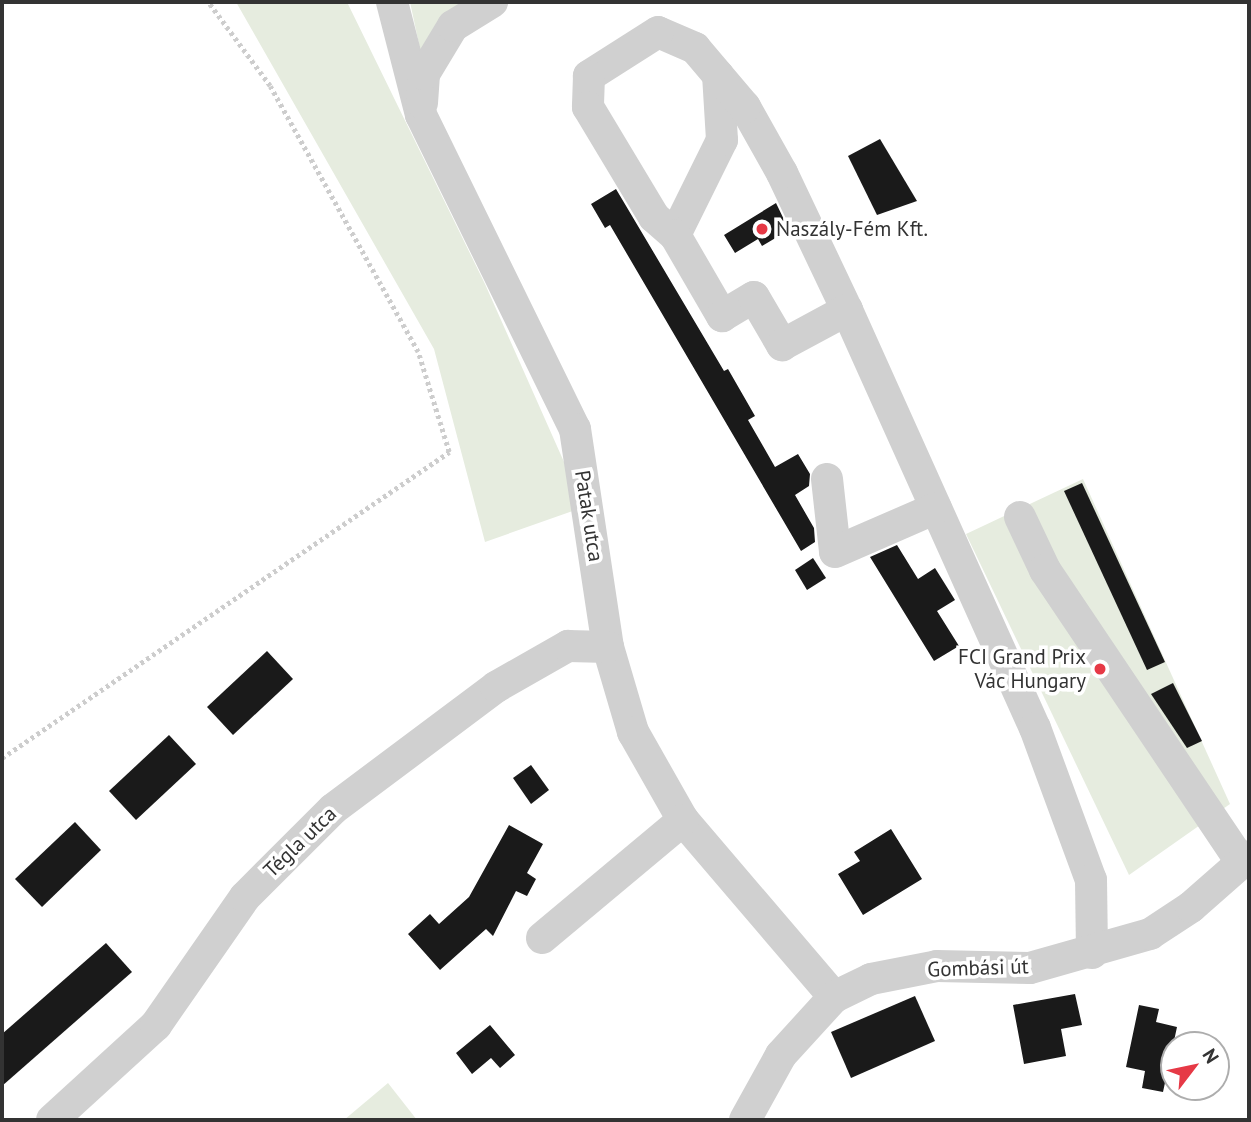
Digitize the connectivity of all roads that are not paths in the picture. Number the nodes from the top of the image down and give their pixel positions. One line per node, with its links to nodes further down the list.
1 (391, 2): 4 (street, Patak utca)
2 (492, 2): 4 (street)
3 (718, 75): 5 (street); 5 (street); 6 (street)
4 (421, 115): 10 (street, Patak utca)
5 (675, 235): 6 (street)
6 (847, 310): 8 (street)
7 (827, 480): 8 (street)
8 (936, 508): 14 (street)
9 (1020, 517): 12 (street)
10 (608, 647): 11 (street, Patak utca); 16 (street, Tégla utca)
11 (683, 820): 13 (street); 15 (street, Patak utca)
12 (1245, 860): 14 (street, Gombási út)
13 (542, 938)
14 (1093, 953): 15 (street, Gombási út)
15 (834, 997): 17 (street, Gombási út)
16 (52, 1120)
17 (745, 1120)

